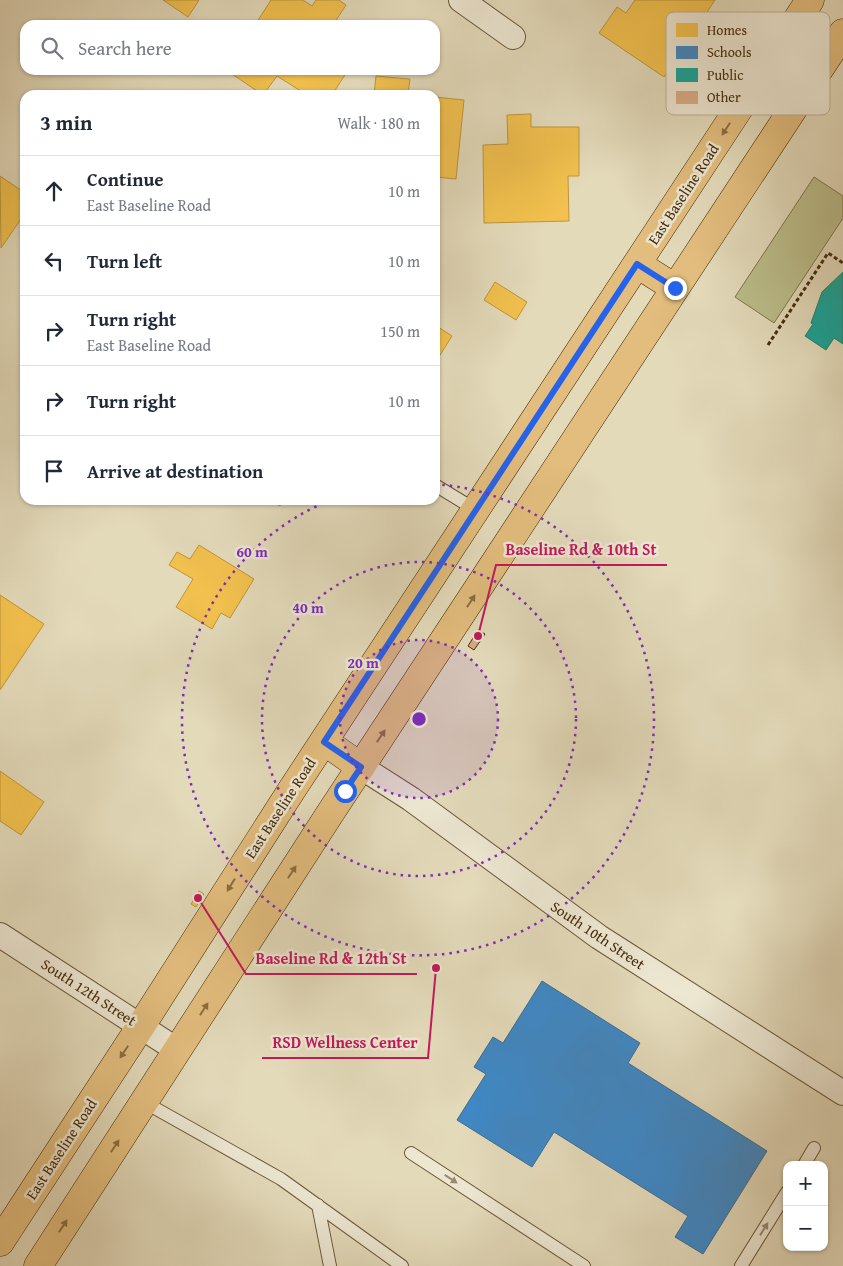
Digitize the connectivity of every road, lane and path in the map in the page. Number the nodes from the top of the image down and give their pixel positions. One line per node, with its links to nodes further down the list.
1 (461, 0): 5 (street)
2 (810, 0): 3 (main road, East Baseline Road, one-way to 3)
3 (802, 12)
4 (843, 33): 6 (main road)
5 (513, 37)
6 (830, 53)
7 (735, 115): 10 (main road, East Baseline Road, one-way to 10)
8 (789, 115): 11 (main road)
9 (843, 263): 12 (path)
10 (637, 264): 11 (main road); 14 (main road, East Baseline Road)
11 (675, 288): 16 (main road, one-way to 11)
12 (768, 345)
13 (440, 487): 14 (lane)
14 (476, 510): 15 (main road, East Baseline Road)
15 (324, 742): 16 (main road); 18 (main road, East Baseline Road, one-way to 18)
16 (361, 767): 19 (main road, one-way to 16); 20 (street, South 10th Street)
17 (0, 935): 18 (street, South 12th Street)
18 (141, 1026): 19 (street, South 12th Street); 27 (main road, East Baseline Road, one-way to 27)
19 (177, 1050): 21 (main road)
20 (843, 1093)
21 (144, 1102): 26 (lane); 28 (main road, one-way to 21)
22 (814, 1148): 24 (lane)
23 (411, 1153): 31 (lane, one-way to 31)
24 (806, 1161)
25 (783, 1198): 32 (lane, one-way to 25)
26 (318, 1205): 29 (lane); 30 (lane)
27 (0, 1242)
28 (38, 1266)
29 (330, 1266)
30 (402, 1266)
31 (584, 1266)
32 (741, 1266)

